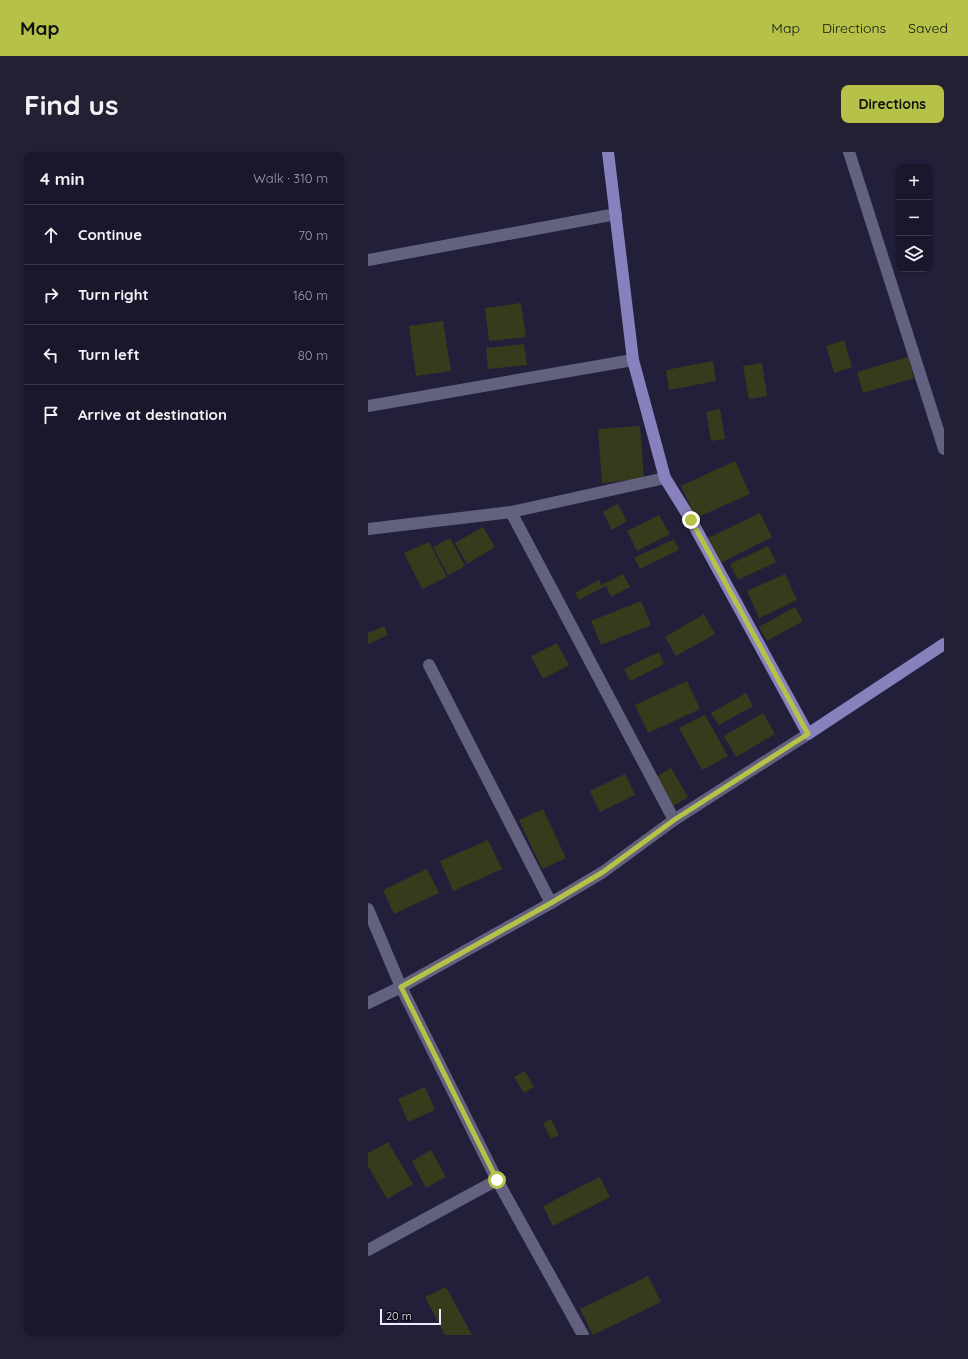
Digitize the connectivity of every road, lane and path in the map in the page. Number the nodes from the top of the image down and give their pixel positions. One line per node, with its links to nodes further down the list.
1 (608, 152): 3 (main road)
2 (849, 152): 7 (street)
3 (616, 214): 4 (street); 5 (main road)
4 (368, 260)
5 (633, 360): 6 (street); 8 (main road)
6 (368, 406)
7 (944, 449)
8 (665, 478): 9 (street); 13 (main road)
9 (511, 512): 10 (street); 14 (street)
10 (368, 529)
11 (944, 644): 13 (main road)
12 (429, 665): 15 (street)
13 (808, 734): 14 (street)
14 (674, 820): 15 (street)
15 (551, 903): 17 (street)
16 (368, 909): 17 (street)
17 (401, 987): 18 (street); 19 (street)
18 (368, 1003)
19 (497, 1180): 20 (street); 21 (street)
20 (368, 1250)
21 (583, 1335)

